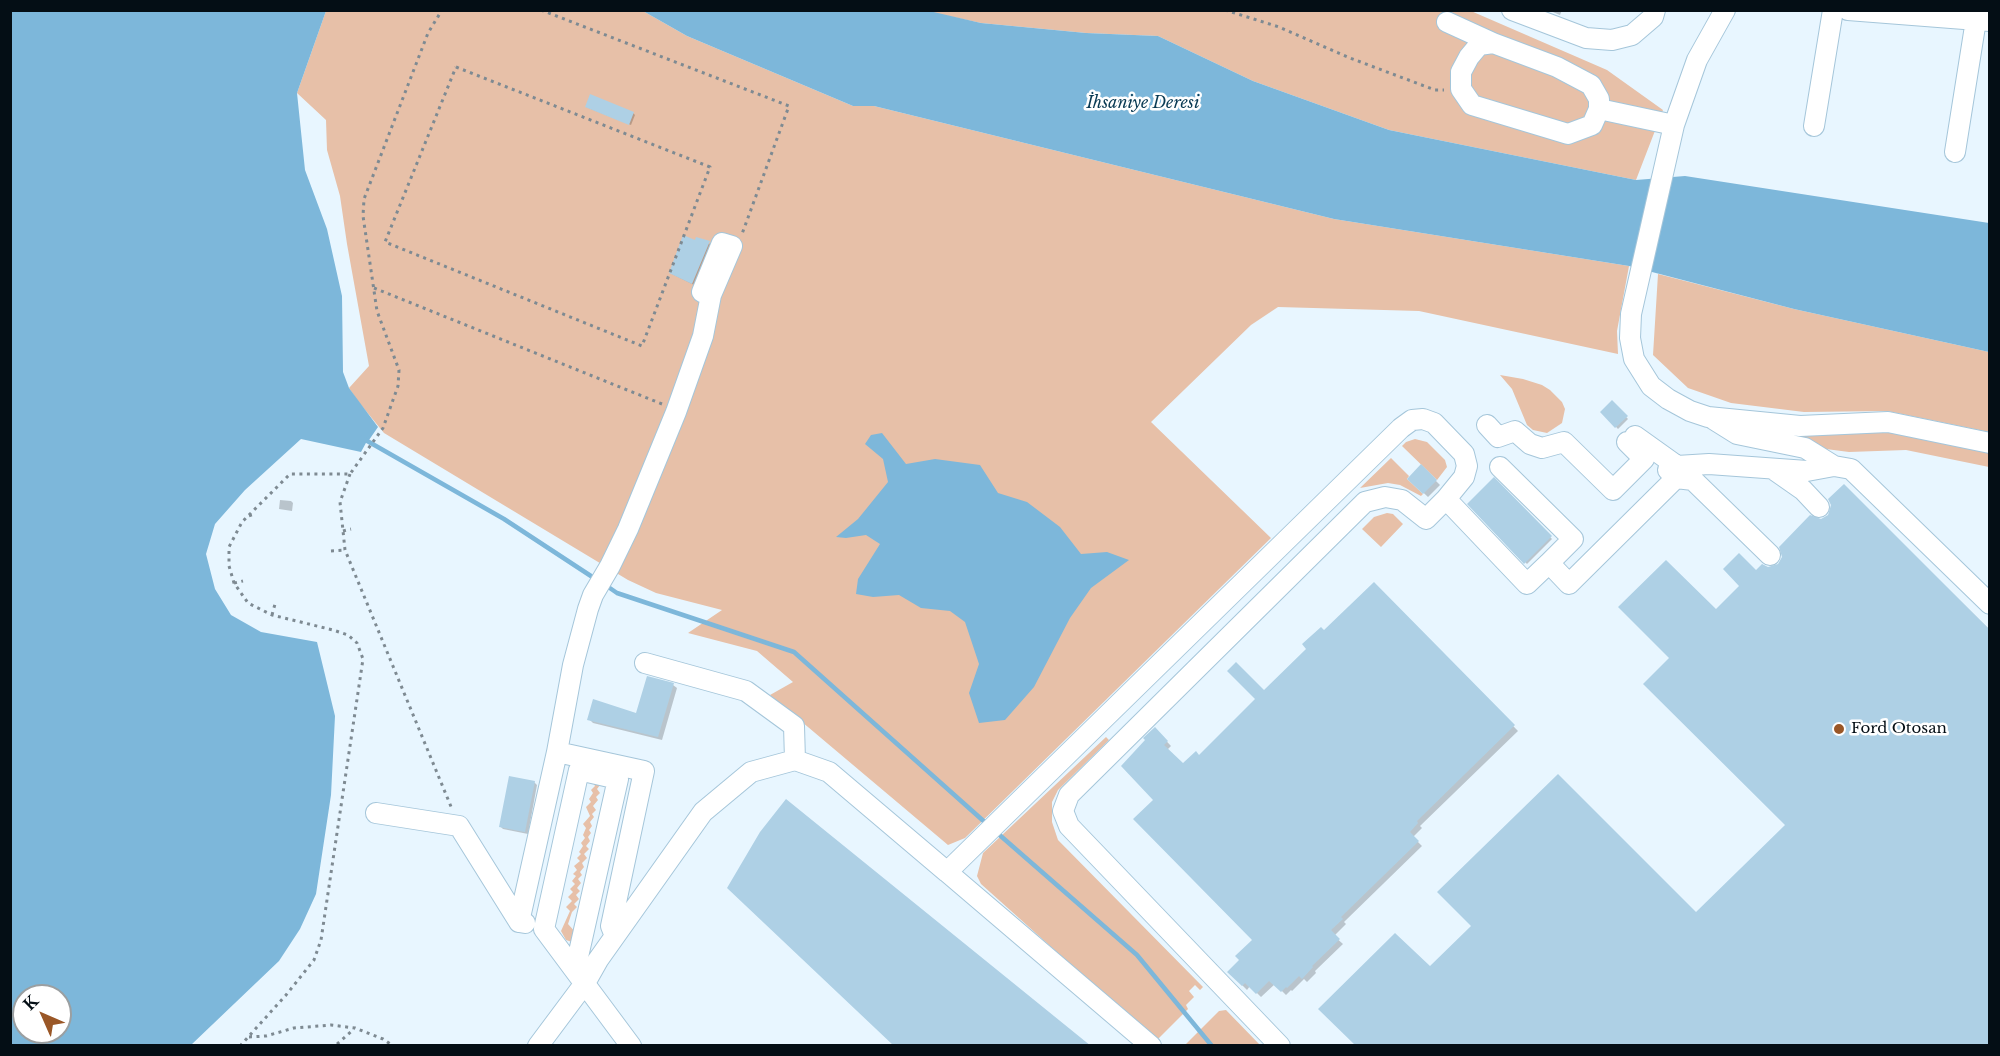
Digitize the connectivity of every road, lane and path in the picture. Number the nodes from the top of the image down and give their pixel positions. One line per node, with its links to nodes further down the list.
1 (442, 10): 19 (path)
2 (541, 10): 18 (path)
3 (1225, 10): 12 (path)
4 (1512, 10): 5 (street)
5 (1655, 10)
6 (1725, 10): 14 (street)
7 (1833, 10): 15 (street)
8 (1848, 10): 9 (street)
9 (1983, 21): 16 (street)
10 (1447, 22): 11 (street)
11 (1493, 44): 12 (street); 13 (street)
12 (1461, 89): 13 (street)
13 (1599, 109): 14 (street)
14 (1674, 125): 21 (street)
15 (1814, 126)
16 (1955, 152)
17 (385, 242): 17 (path)
18 (732, 246): 20 (street)
19 (374, 288): 20 (path); 28 (path)
20 (676, 410): 46 (street)
21 (1708, 417): 23 (street); 25 (street)
22 (1487, 425): 24 (street)
23 (1989, 443)
24 (1644, 459): 27 (street); 29 (street)
25 (1834, 466): 27 (street); 43 (street)
26 (1500, 467): 39 (street)
27 (1772, 468): 31 (street)
28 (350, 474): 32 (path); 35 (path)
29 (1677, 478): 38 (street); 39 (street)
30 (1446, 499): 39 (street); 50 (street); 63 (street)
31 (1820, 507)
32 (250, 514): 33 (path); 41 (path)
33 (252, 520)
34 (351, 529): 35 (path)
35 (343, 531): 36 (path)
36 (345, 550): 37 (path); 49 (path)
37 (331, 551)
38 (1770, 555)
39 (1549, 563)
40 (243, 581): 41 (path)
41 (234, 583): 44 (path)
42 (276, 604): 44 (path)
43 (1989, 604)
44 (272, 615): 56 (path)
45 (645, 663): 47 (street)
46 (557, 752): 51 (street); 53 (street)
47 (795, 760): 50 (street); 53 (street)
48 (376, 813): 49 (street)
49 (459, 826): 51 (street)
50 (947, 872): 62 (street)
51 (519, 922): 52 (street)
52 (544, 929): 54 (street); 54 (street)
53 (615, 936): 54 (street)
54 (580, 977): 60 (street); 61 (street)
55 (355, 1028): 56 (path); 57 (path); 59 (path)
56 (248, 1037): 58 (path)
57 (337, 1044)
58 (240, 1046)
59 (393, 1046)
60 (538, 1046)
61 (631, 1046)
62 (1151, 1046)
63 (1280, 1046)

